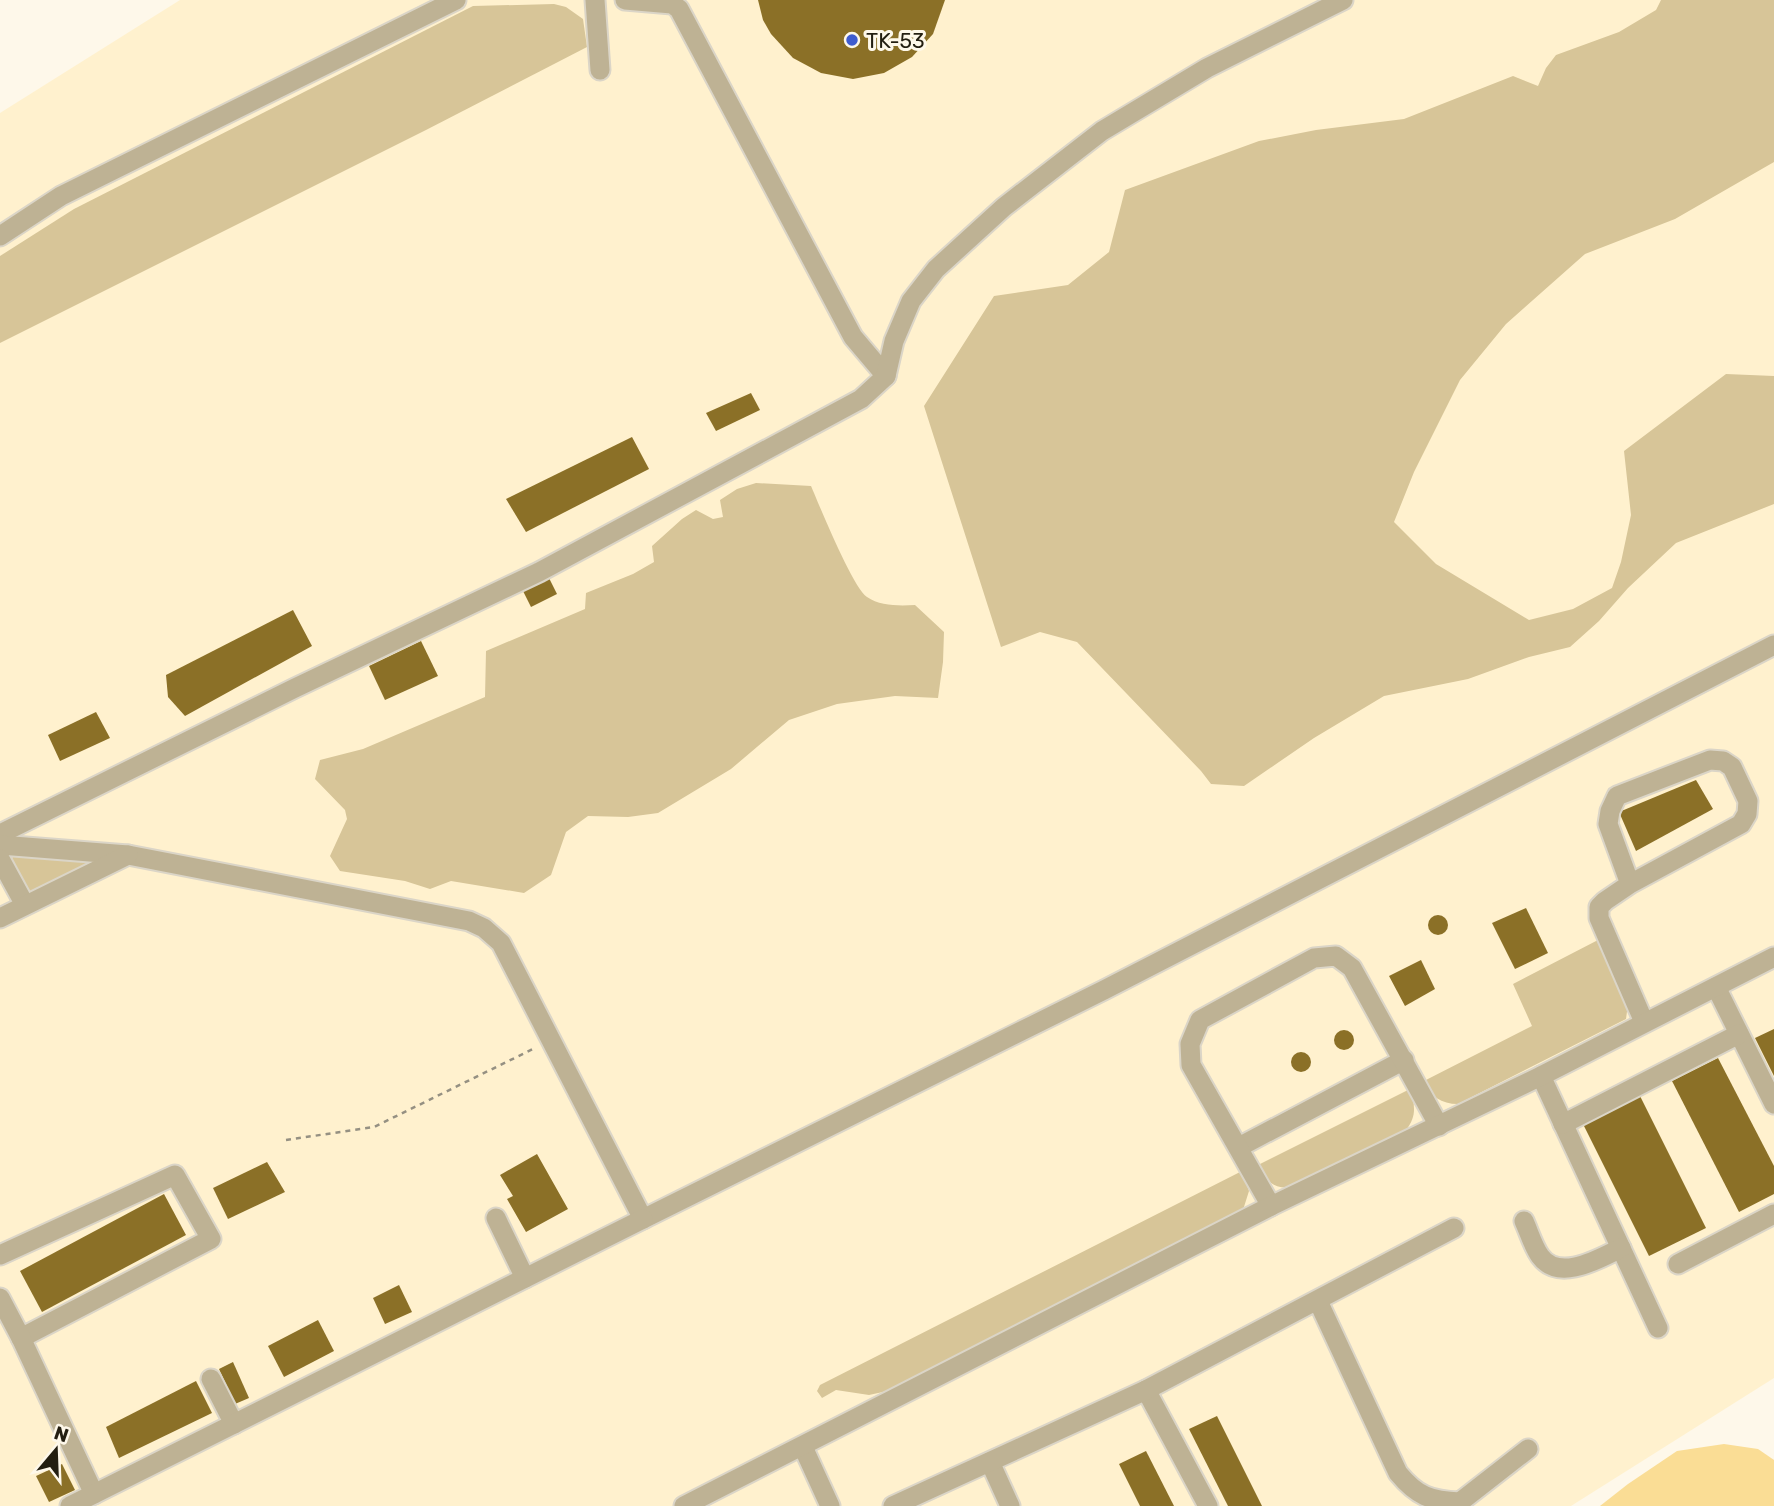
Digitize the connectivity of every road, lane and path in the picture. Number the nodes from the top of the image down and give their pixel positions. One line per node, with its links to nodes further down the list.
1 (456, 0): 6 (street)
2 (595, 0): 5 (street)
3 (625, 0): 7 (street)
4 (1343, 0): 7 (street)
5 (600, 70)
6 (0, 236)
7 (886, 376): 9 (street)
8 (1774, 645): 31 (street)
9 (0, 834)
10 (0, 845): 11 (street)
11 (128, 855): 14 (street); 20 (street)
12 (0, 859): 14 (street)
13 (1630, 884): 13 (street); 18 (street)
14 (25, 905): 15 (street)
15 (0, 918)
16 (1774, 957): 17 (street)
17 (1716, 987): 18 (street); 19 (street)
18 (1644, 1022): 22 (street)
19 (1739, 1034): 23 (street); 24 (street)
20 (551, 1040): 26 (path); 31 (street)
21 (1404, 1060): 25 (street); 27 (street); 27 (street)
22 (1541, 1076): 24 (street); 25 (street)
23 (1774, 1104)
24 (1563, 1124): 34 (street)
25 (1439, 1126): 28 (street)
26 (286, 1140)
27 (1239, 1147): 28 (street)
28 (1271, 1206): 45 (street)
29 (1774, 1214): 36 (street)
30 (496, 1218): 37 (street)
31 (643, 1219): 37 (street)
32 (1524, 1221): 34 (street)
33 (1454, 1228): 39 (street)
34 (1621, 1248): 40 (street)
35 (0, 1255): 41 (street)
36 (1678, 1264)
37 (525, 1278): 44 (street)
38 (0, 1298): 41 (street)
39 (1318, 1301): 43 (street); 46 (street)
40 (1658, 1328)
41 (21, 1338): 48 (street)
42 (211, 1379): 44 (street)
43 (1146, 1390): 47 (street); 54 (street)
44 (234, 1424): 48 (street)
45 (803, 1447): 50 (street); 51 (street)
46 (1528, 1449)
47 (990, 1462): 52 (street); 53 (street)
48 (94, 1494): 49 (street)
49 (70, 1506)
50 (684, 1506)
51 (830, 1506)
52 (893, 1506)
53 (1010, 1506)
54 (1208, 1506)

